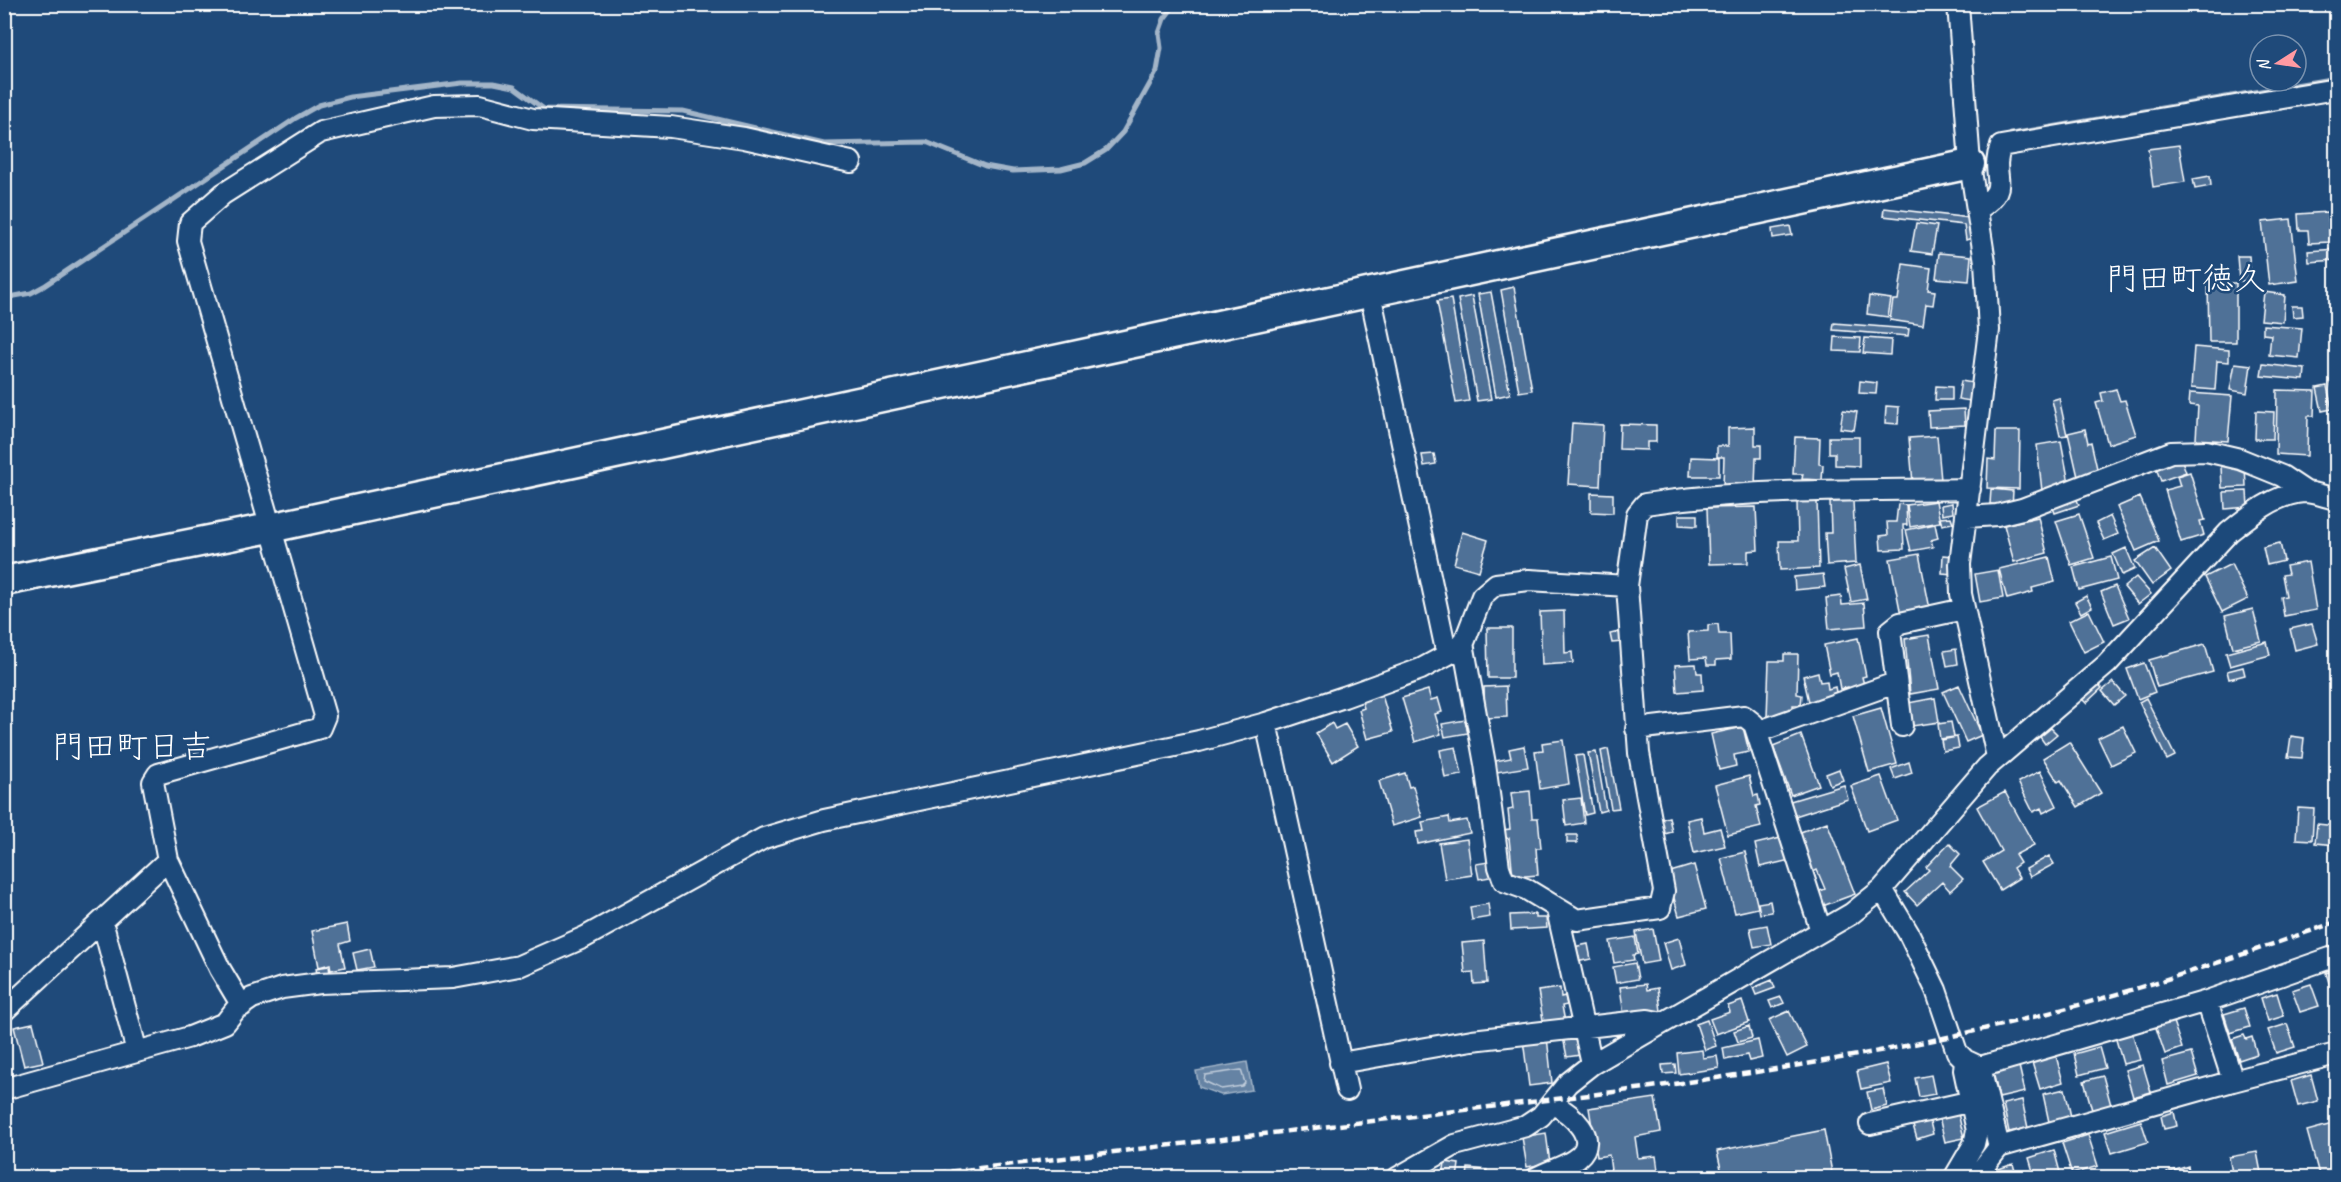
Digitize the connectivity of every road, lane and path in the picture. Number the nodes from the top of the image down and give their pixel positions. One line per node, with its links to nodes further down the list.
1 (1958, 4): 4 (street)
2 (2337, 89): 5 (street)
3 (851, 162): 11 (street)
4 (1970, 164): 5 (street); 6 (street)
5 (1977, 210): 7 (street)
6 (1370, 293): 11 (street); 16 (street)
7 (1970, 489): 10 (street); 13 (street)
8 (2306, 492): 9 (street); 10 (street); 22 (street)
9 (2337, 499)
10 (1967, 517): 14 (street)
11 (270, 528): 12 (street); 23 (street)
12 (4, 581)
13 (1628, 586): 15 (street); 20 (street)
14 (1964, 609): 17 (street); 22 (street)
15 (1463, 643): 16 (street); 25 (street)
16 (1447, 655): 18 (street)
17 (1895, 683): 19 (street); 21 (street)
18 (1266, 723): 30 (street); 36 (street)
19 (1902, 726)
20 (1636, 729): 21 (street); 25 (street)
21 (1757, 732): 27 (street)
22 (1997, 757): 24 (street)
23 (168, 860): 26 (street); 30 (street)
24 (1882, 889): 27 (street); 37 (street)
25 (1557, 910): 33 (street)
26 (102, 921): 31 (street); 34 (street)
27 (1821, 931): 32 (street)
28 (2337, 956): 29 (street)
29 (2207, 1002): 37 (street); 39 (street)
30 (242, 1006): 34 (street)
31 (4, 1011)
32 (1663, 1023): 33 (street); 38 (street)
33 (1584, 1027): 36 (street); 38 (street)
34 (137, 1052): 40 (street)
35 (2337, 1054): 39 (street)
36 (1340, 1062): 41 (street)
37 (1972, 1063): 42 (street); 45 (street)
38 (1592, 1064): 43 (street)
39 (2232, 1081): 45 (street)
40 (4, 1089)
41 (1347, 1090)
42 (1972, 1101): 44 (street); 49 (street)
43 (1553, 1104): 46 (street); 48 (street)
44 (1870, 1124)
45 (1999, 1147): 50 (street)
46 (1425, 1168): 47 (street)
47 (1397, 1178)
48 (1536, 1178)
49 (1954, 1178)
50 (1975, 1178)

